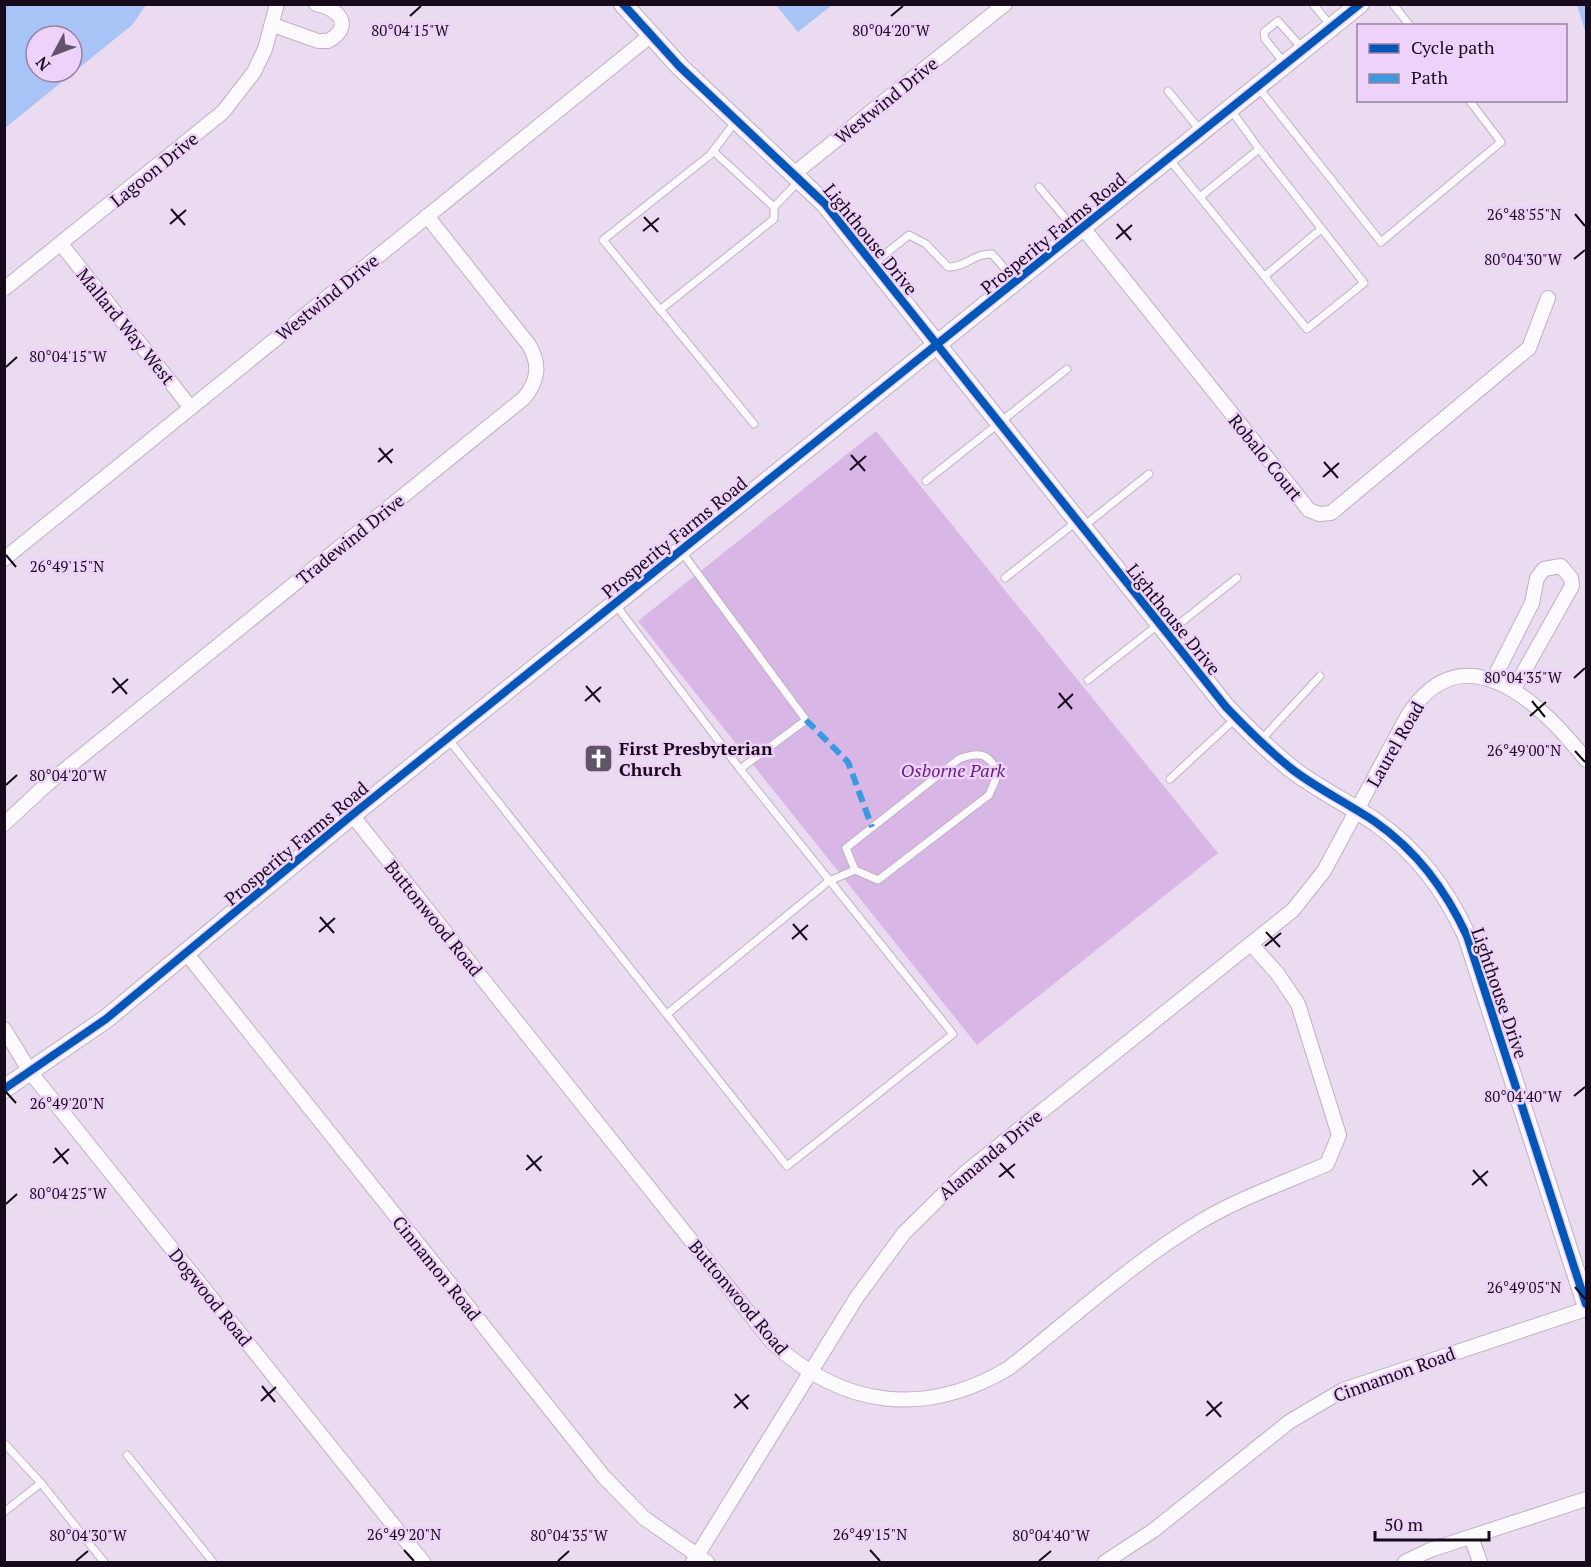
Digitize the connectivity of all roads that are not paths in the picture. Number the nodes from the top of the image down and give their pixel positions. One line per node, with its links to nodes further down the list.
1 (277, 4): 9 (street, Lagoon Drive)
2 (316, 4): 9 (street)
3 (623, 4): 11 (street, Lighthouse Drive)
4 (1313, 4): 10 (lane)
5 (1393, 4): 8 (lane)
6 (1359, 5): 10 (street, Prosperity Farms Road)
7 (997, 7): 23 (street, Westwind Drive)
8 (1408, 24)
9 (273, 25): 30 (street, Lagoon Drive)
10 (1332, 27): 12 (street, Prosperity Farms Road)
11 (650, 36): 18 (street, Lighthouse Drive); 27 (street, Westwind Drive)
12 (1304, 50): 13 (street, Prosperity Farms Road); 13 (lane)
13 (1286, 65): 14 (street, Prosperity Farms Road)
14 (1258, 87): 16 (lane); 17 (street, Prosperity Farms Road)
15 (1168, 92): 19 (lane)
16 (1471, 102)
17 (1230, 108): 19 (street, Prosperity Farms Road); 20 (lane)
18 (737, 120): 21 (lane); 23 (street, Lighthouse Drive)
19 (1202, 132): 22 (street, Prosperity Farms Road)
20 (1259, 149): 25 (lane); 28 (lane)
21 (713, 151): 26 (lane); 36 (lane)
22 (1169, 159): 25 (lane); 29 (street, Prosperity Farms Road)
23 (798, 176): 26 (lane); 31 (street, Lighthouse Drive)
24 (1039, 187): 29 (lane)
25 (1200, 197): 32 (lane)
26 (774, 207): 36 (lane)
27 (427, 216): 39 (street, Westwind Drive); 63 (street, Tradewind Drive)
28 (1321, 229): 32 (lane); 32 (lane)
29 (1080, 230): 33 (street, Prosperity Farms Road); 35 (street, Robalo Court)
30 (61, 244): 34 (street, Lagoon Drive); 39 (street, Mallard Way West)
31 (874, 263): 33 (lane); 37 (street, Lighthouse Drive)
32 (1265, 276)
33 (1016, 282): 37 (street, Prosperity Farms Road)
34 (4, 289)
35 (1548, 298)
36 (660, 310): 40 (lane)
37 (937, 346): 41 (street, Lighthouse Drive); 45 (street, Prosperity Farms Road)
38 (1067, 369): 41 (lane)
39 (191, 408): 46 (street, Westwind Drive)
40 (754, 424)
41 (998, 424): 43 (lane); 44 (street, Lighthouse Drive)
42 (1149, 474): 44 (lane)
43 (926, 481)
44 (1079, 525): 47 (lane); 50 (street, Lighthouse Drive)
45 (681, 551): 49 (street, Prosperity Farms Road); 59 (lane)
46 (4, 559)
47 (1005, 578)
48 (1237, 578): 50 (lane)
49 (615, 604): 56 (street, Prosperity Farms Road); 59 (lane)
50 (1163, 629): 52 (lane); 55 (street, Lighthouse Drive)
51 (1320, 676): 57 (lane)
52 (1088, 680)
53 (1493, 680): 54 (street, Laurel Road); 54 (street); 61 (street, Laurel Road)
54 (1514, 689): 58 (street, Laurel Road)
55 (1236, 718): 57 (street, Lighthouse Drive); 60 (lane)
56 (448, 738): 62 (street, Prosperity Farms Road); 68 (lane)
57 (1260, 741): 61 (street, Lighthouse Drive)
58 (1587, 760)
59 (740, 769): 65 (lane)
60 (1170, 779)
61 (1357, 811): 66 (street, Alamanda Drive); 72 (street, Lighthouse Drive)
62 (352, 815): 67 (street, Prosperity Farms Road); 73 (street, Buttonwood Road)
63 (4, 824)
64 (855, 870): 64 (lane); 65 (lane)
65 (829, 881): 68 (lane); 68 (lane)
66 (1251, 944): 73 (street, Alamanda Drive); 73 (street, Buttonwood Road)
67 (187, 954): 70 (street, Prosperity Farms Road); 80 (street, Cinnamon Road)
68 (667, 1014)
69 (4, 1029): 70 (street, Dogwood Road)
70 (31, 1072): 71 (street, Prosperity Farms Road); 84 (street, Dogwood Road)
71 (4, 1089)
72 (1587, 1307): 81 (street, Cinnamon Road)
73 (811, 1373): 80 (street, Alamanda Drive)
74 (4, 1443): 76 (lane)
75 (127, 1455): 83 (lane)
76 (41, 1483): 78 (lane); 82 (lane)
77 (1587, 1499): 79 (street)
78 (4, 1512)
79 (1471, 1537): 85 (street); 86 (street)
80 (699, 1561)
81 (1107, 1562)
82 (104, 1563)
83 (213, 1563)
84 (423, 1563)
85 (1406, 1563)
86 (1480, 1563)

